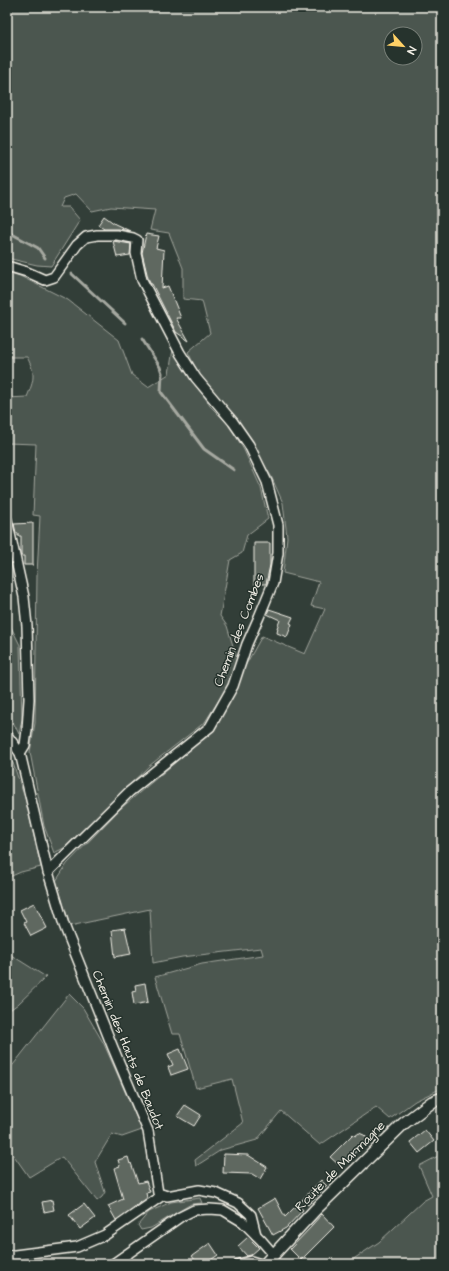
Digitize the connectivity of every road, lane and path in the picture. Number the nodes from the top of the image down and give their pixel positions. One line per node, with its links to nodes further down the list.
1 (7, 266): 5 (street, Chemin des Combes)
2 (7, 520): 4 (street)
3 (7, 735): 4 (street)
4 (20, 753): 5 (street)
5 (48, 872): 7 (street, Chemin des Hauts de Baudot)
6 (442, 1098): 9 (street, Route de Marmagne)
7 (163, 1195): 8 (street); 10 (street)
8 (256, 1235): 9 (street); 11 (street)
9 (274, 1255): 14 (street, Route de Marmagne)
10 (7, 1256)
11 (113, 1264)
12 (239, 1264): 13 (street)
13 (261, 1264)
14 (265, 1264)

